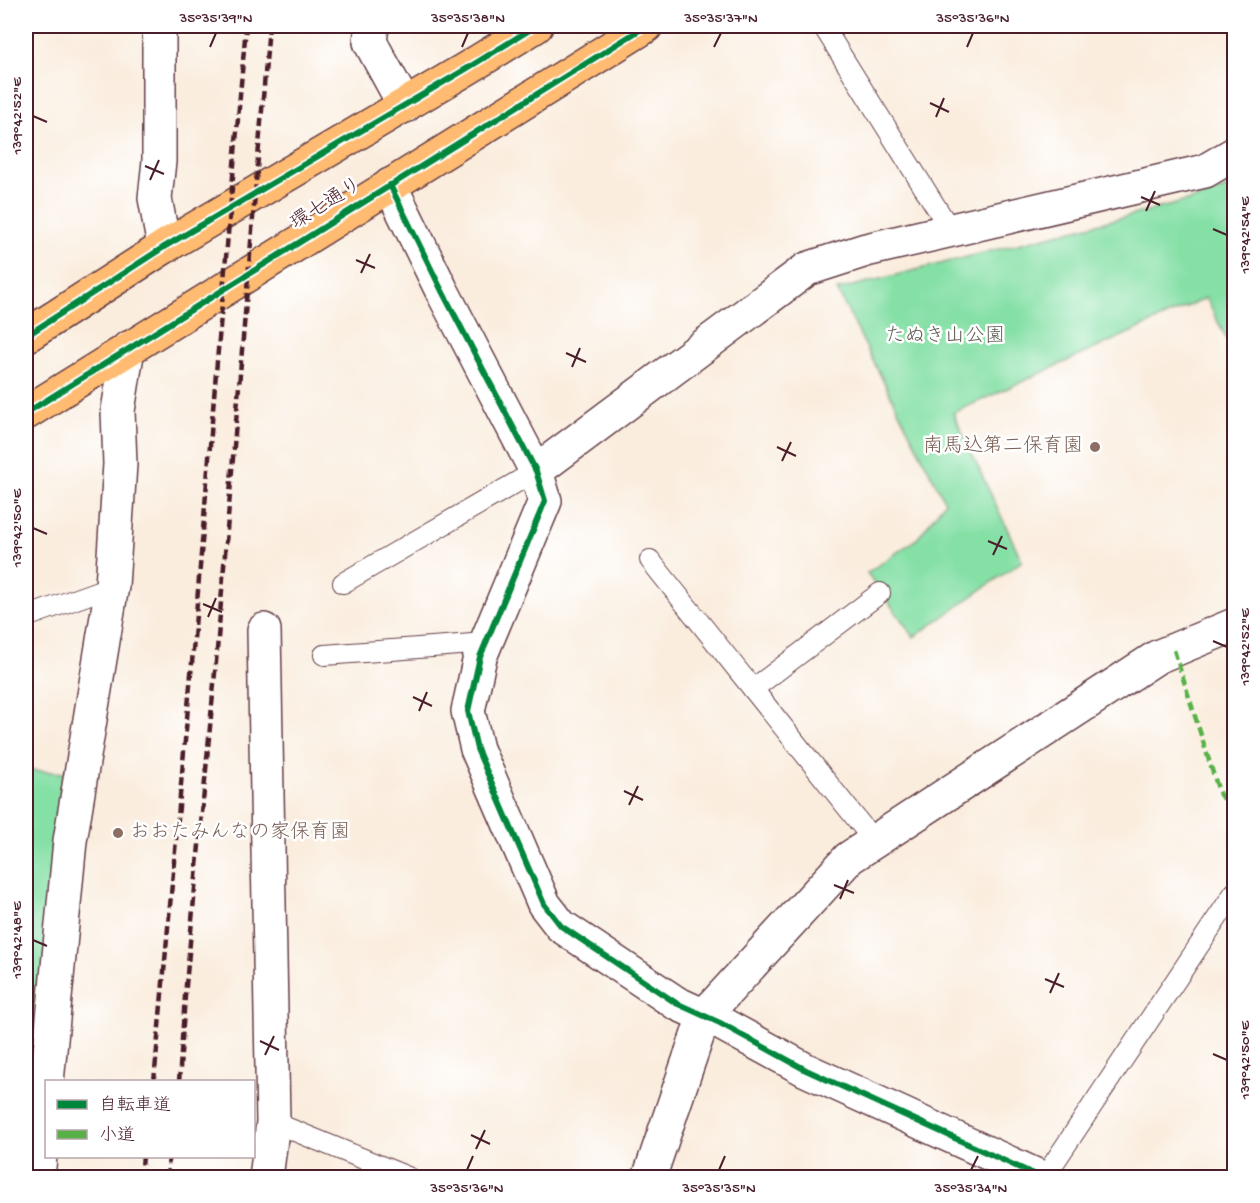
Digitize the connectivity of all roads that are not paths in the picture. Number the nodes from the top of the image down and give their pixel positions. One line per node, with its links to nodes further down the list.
1 (159, 26): 10 (street)
2 (372, 26): 6 (street)
3 (536, 26): 6 (main road)
4 (646, 26): 8 (main road, 環七通り)
5 (823, 26): 9 (lane)
6 (405, 106): 10 (main road)
7 (1234, 154): 9 (street)
8 (390, 185): 12 (main road, 環七通り); 14 (street)
9 (951, 231): 14 (street)
10 (164, 247): 11 (main road)
11 (26, 336)
12 (128, 348): 13 (main road, 環七通り); 17 (street)
13 (26, 414)
14 (536, 471): 16 (lane); 22 (street)
15 (650, 560): 24 (lane)
16 (343, 583)
17 (112, 586): 19 (lane); 28 (street)
18 (880, 593): 24 (lane)
19 (26, 617)
20 (1234, 625): 25 (street)
21 (264, 630): 30 (street)
22 (486, 643): 23 (lane); 27 (street)
23 (324, 655)
24 (753, 689): 25 (lane)
25 (874, 841): 27 (street)
26 (1234, 893): 35 (lane)
27 (704, 1016): 34 (street); 35 (street)
28 (47, 1080)
29 (45, 1100): 31 (street)
30 (273, 1122): 32 (street); 33 (lane)
31 (38, 1178)
32 (266, 1178)
33 (410, 1178)
34 (649, 1178)
35 (1043, 1178)

